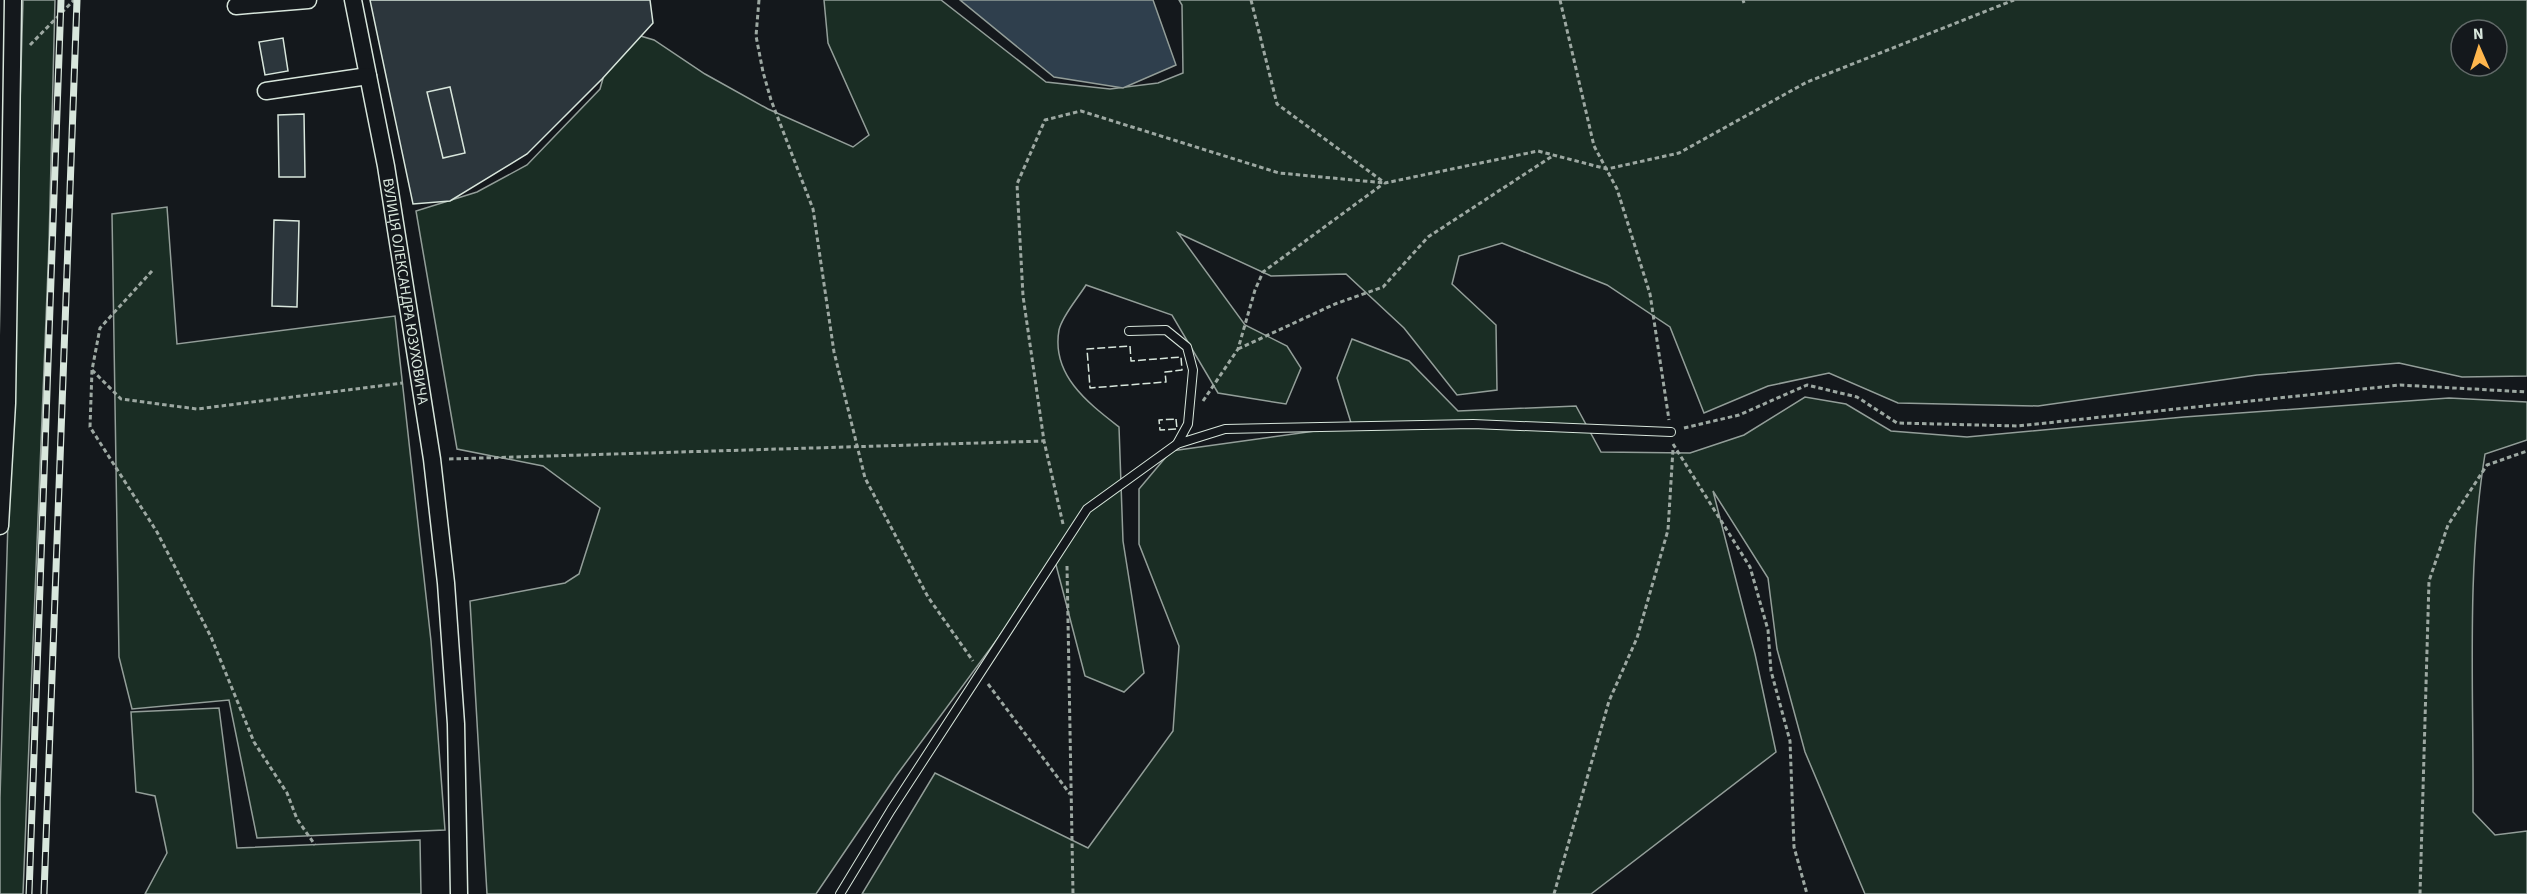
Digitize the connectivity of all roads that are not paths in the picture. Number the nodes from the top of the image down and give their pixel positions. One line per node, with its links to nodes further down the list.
1 (13, 0): 10 (street)
2 (308, 0): 4 (street)
3 (353, 0): 5 (street, ВУЛИЦЯ ОЛЕКСАНДРА ЮЗУХОВИЧА)
4 (236, 6)
5 (368, 76): 6 (street); 11 (street, ВУЛИЦЯ ОЛЕКСАНДРА ЮЗУХОВИЧА)
6 (266, 91)
7 (1129, 331): 9 (lane)
8 (1671, 432): 9 (lane)
9 (1177, 444): 12 (lane)
10 (0, 526)
11 (459, 894)
12 (840, 894)

